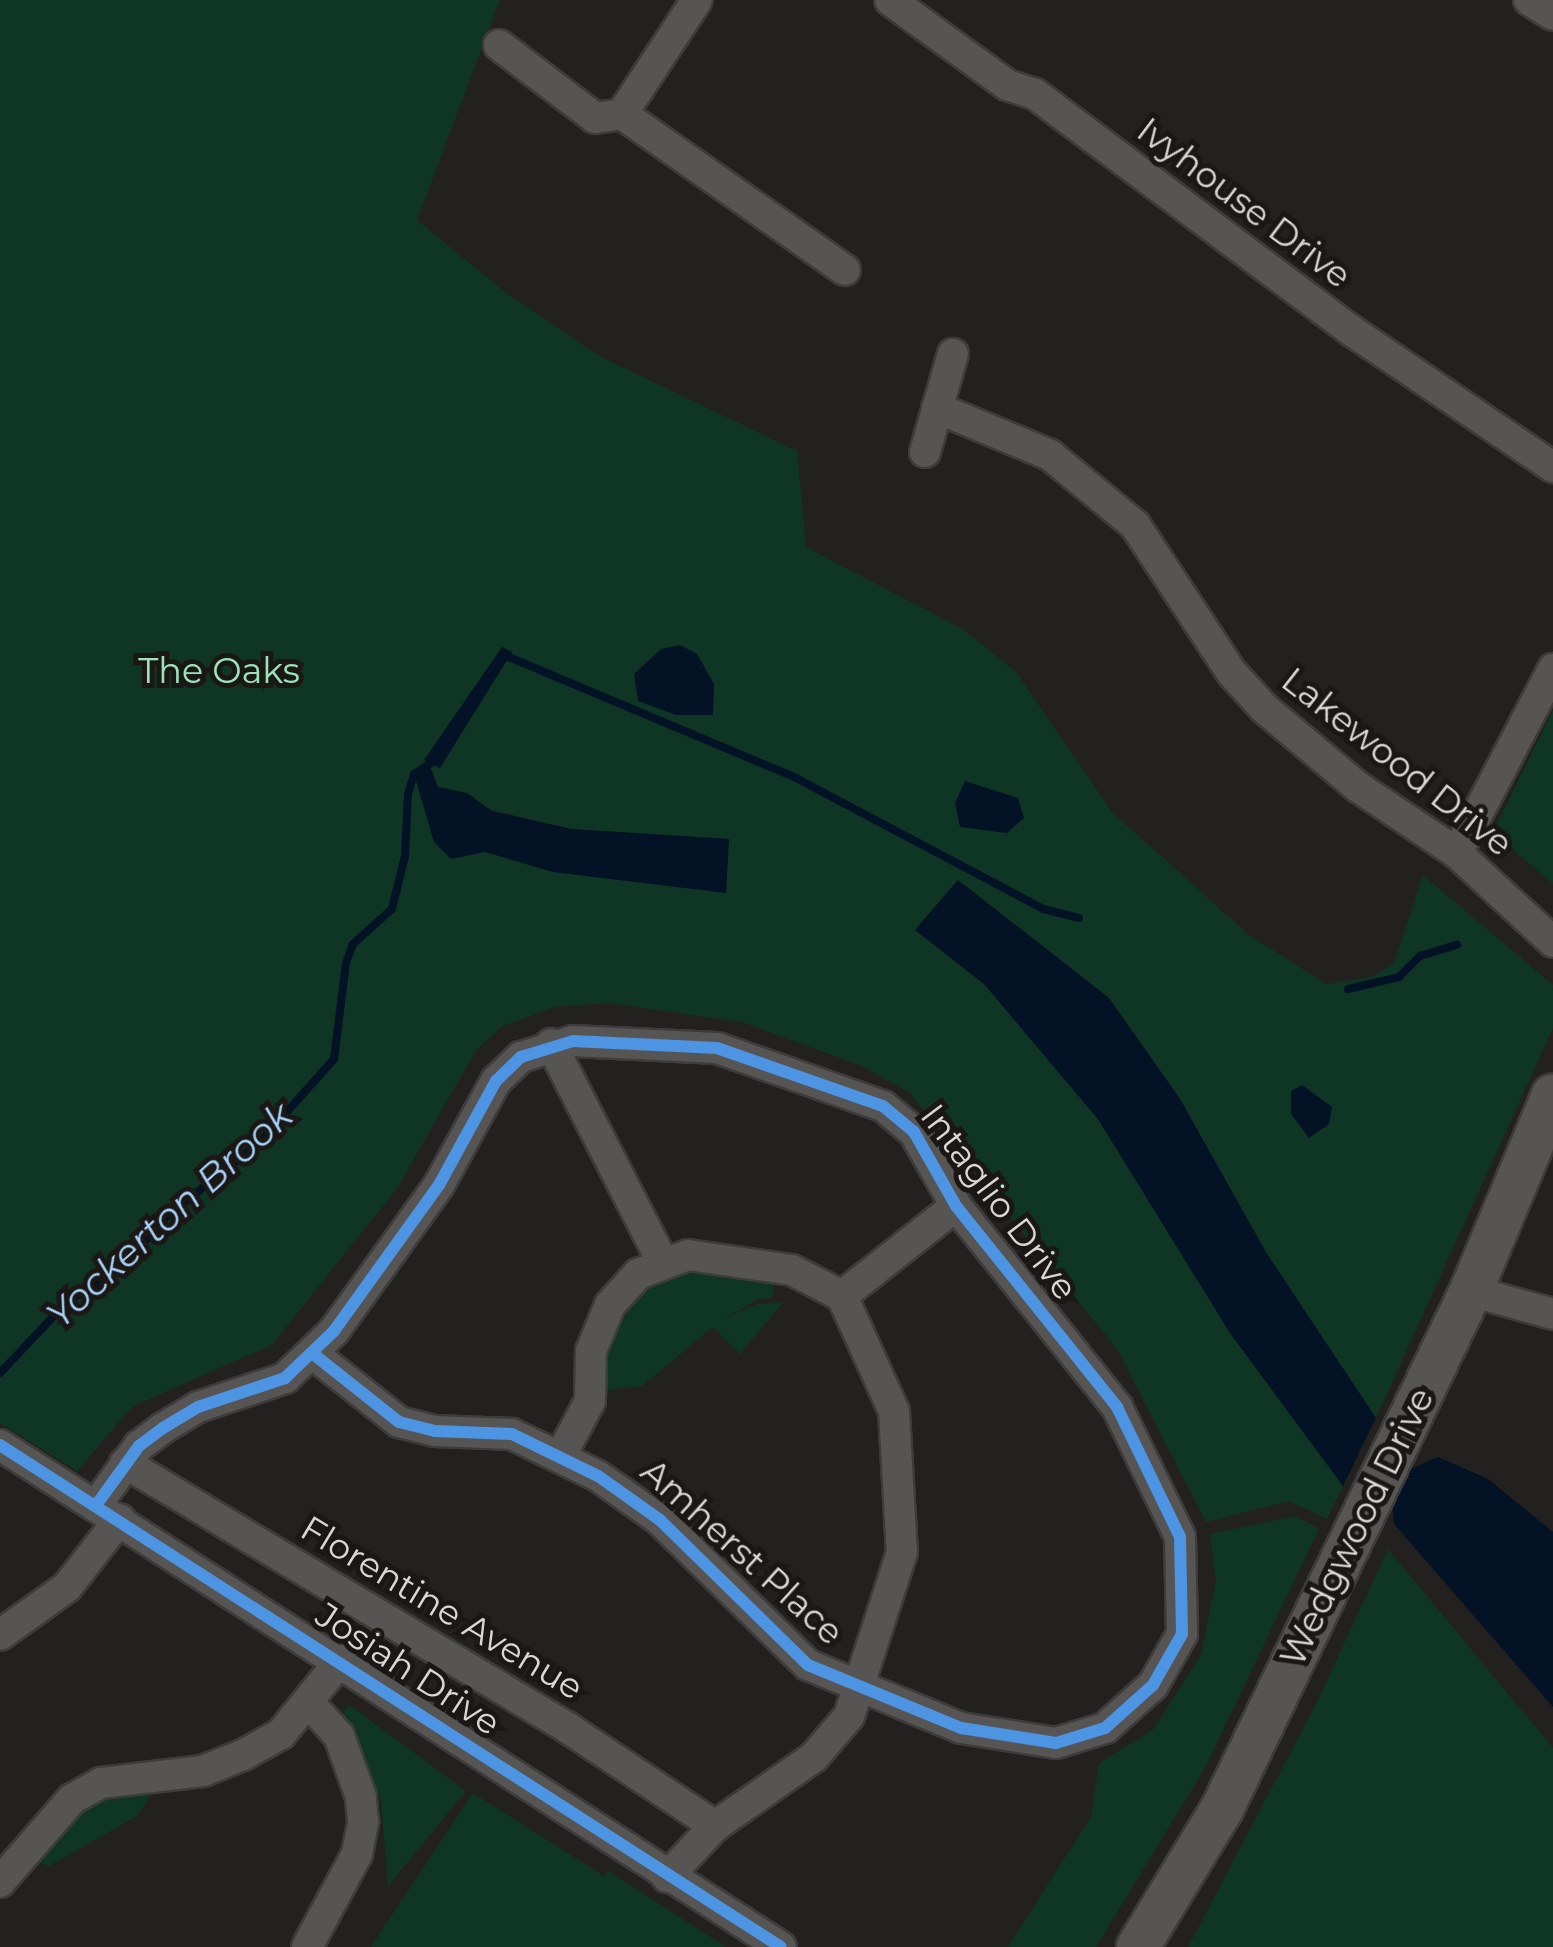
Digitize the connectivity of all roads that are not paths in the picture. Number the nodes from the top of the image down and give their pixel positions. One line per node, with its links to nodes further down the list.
1 (696, 0): 6 (street)
2 (890, 0): 11 (street, Ivyhouse Drive)
3 (1529, 0): 4 (street)
4 (1553, 15)
5 (499, 45): 6 (street)
6 (622, 114): 7 (street)
7 (845, 270)
8 (952, 354): 9 (street)
9 (937, 408): 10 (street); 13 (street, Lakewood Drive)
10 (926, 452)
11 (1553, 467)
12 (1553, 669): 13 (street)
13 (1458, 853): 14 (street, Lakewood Drive)
14 (1553, 942)
15 (550, 1044): 17 (street, Intaglio Drive); 18 (street); 22 (street, Intaglio Drive)
16 (1553, 1095): 19 (street, Wedgwood Drive)
17 (956, 1206): 20 (street); 29 (street, Intaglio Drive)
18 (662, 1262): 20 (street); 24 (street)
19 (1470, 1291): 21 (street); 36 (street, Wedgwood Drive)
20 (842, 1296): 29 (street)
21 (1553, 1314)
22 (312, 1354): 24 (street, Amherst Place); 25 (street, Intaglio Drive)
23 (0, 1446): 26 (street, Josiah Drive)
24 (560, 1455): 29 (street, Amherst Place)
25 (124, 1463): 26 (street, Intaglio Drive); 31 (street, Florentine Avenue)
26 (108, 1511): 27 (street, Intaglio Drive); 28 (street, Josiah Drive)
27 (0, 1635)
28 (341, 1660): 30 (street); 32 (street, Josiah Drive)
29 (858, 1689): 31 (street)
30 (311, 1705): 33 (street); 34 (street)
31 (715, 1826): 32 (street)
32 (667, 1876): 35 (street, Josiah Drive)
33 (0, 1882)
34 (308, 1947)
35 (782, 1947)
36 (1138, 1947)

